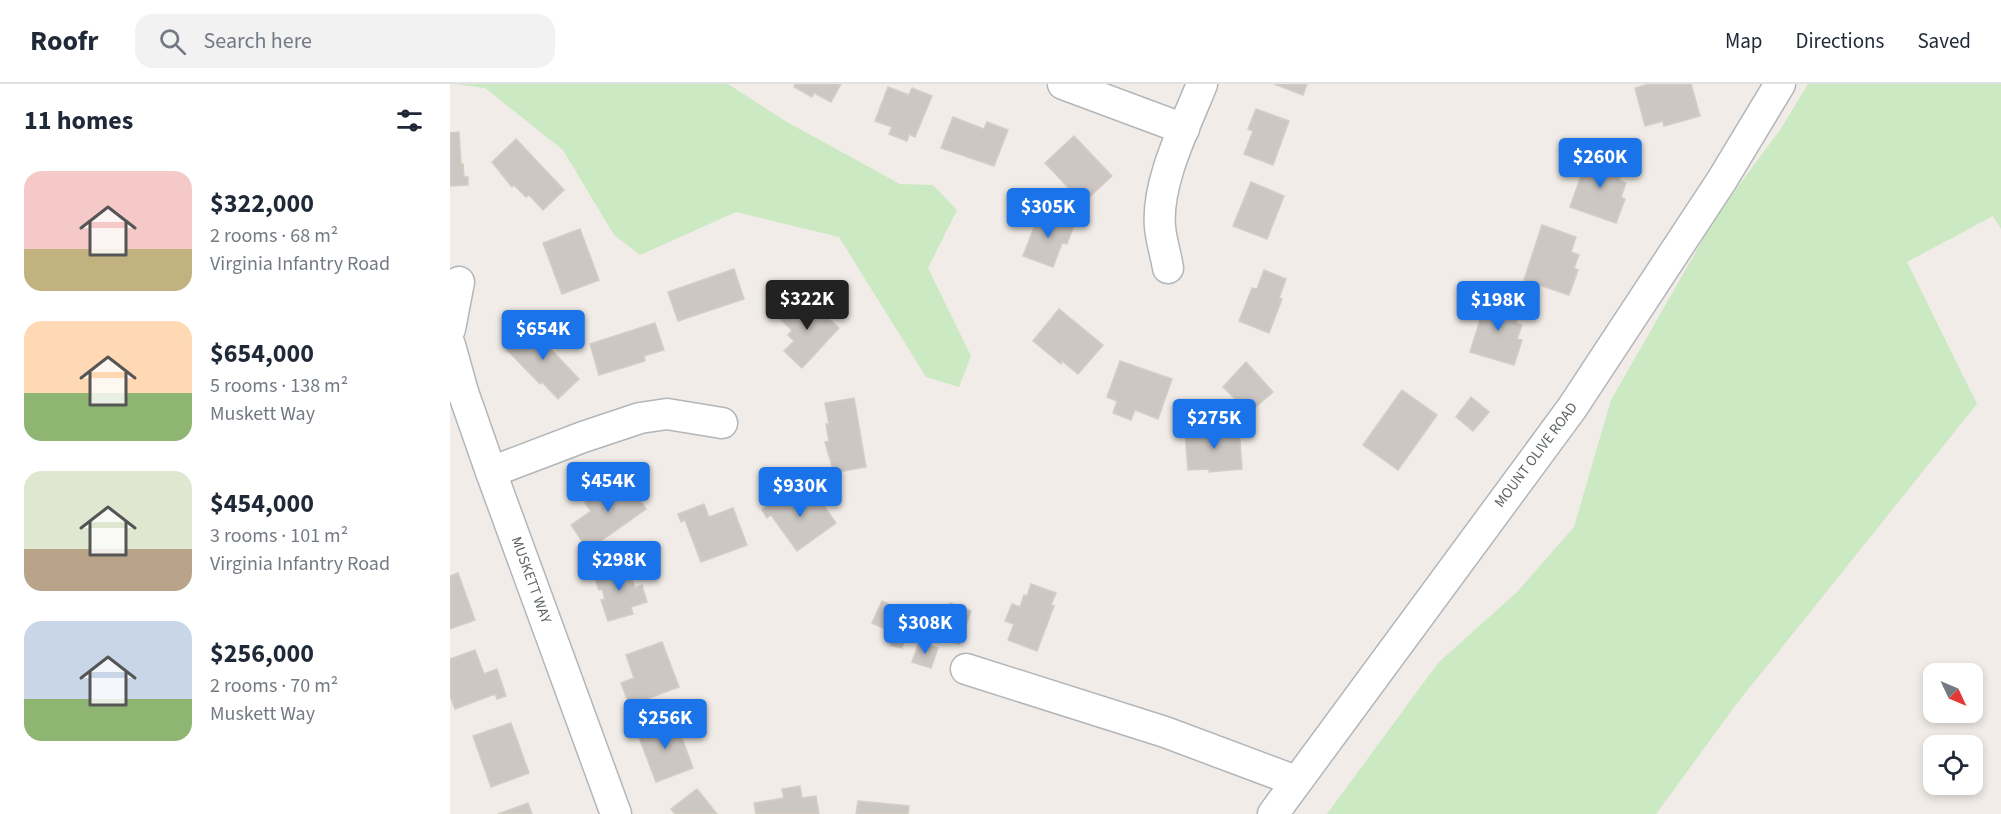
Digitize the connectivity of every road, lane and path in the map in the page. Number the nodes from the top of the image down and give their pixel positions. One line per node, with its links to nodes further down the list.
1 (1062, 84): 4 (street)
2 (1202, 84): 4 (street)
3 (1780, 84): 12 (street, MOUNT OLIVE ROAD)
4 (1184, 129): 5 (street)
5 (1168, 268)
6 (459, 282): 7 (street)
7 (450, 329)
8 (450, 345): 10 (street, MUSKETT WAY)
9 (722, 423): 10 (street)
10 (491, 472): 13 (street, MUSKETT WAY)
11 (966, 669): 12 (street)
12 (1296, 782): 14 (street, MOUNT OLIVE ROAD)
13 (616, 814)
14 (1273, 814)

